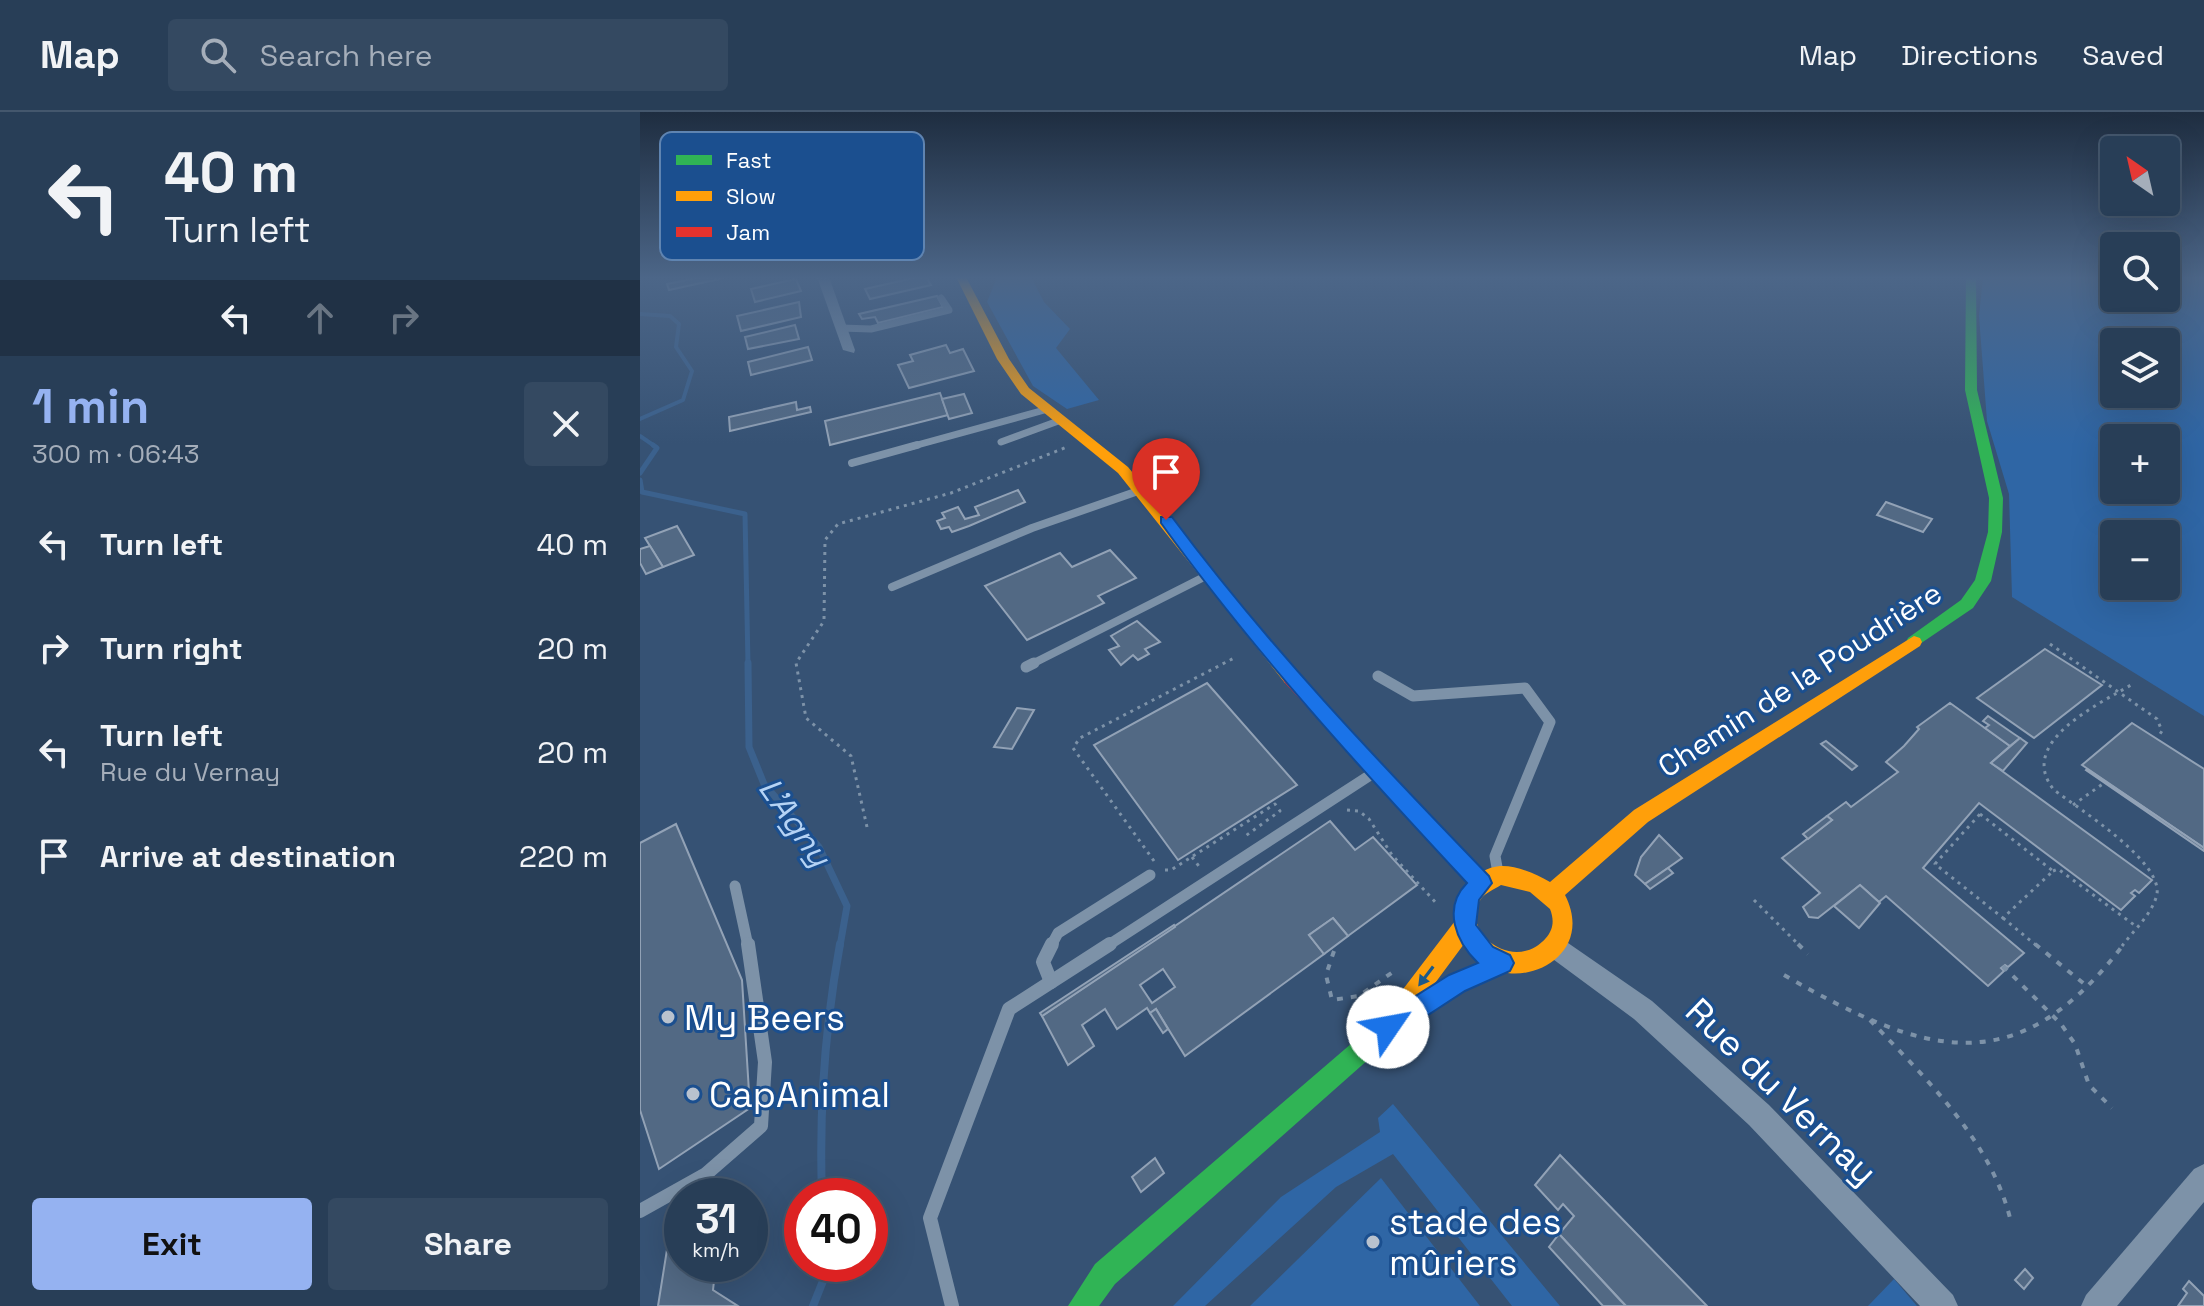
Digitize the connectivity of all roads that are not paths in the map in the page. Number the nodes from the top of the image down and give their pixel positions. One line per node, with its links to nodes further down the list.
1 (843, 333): 4 (street)
2 (990, 333): 5 (street)
3 (1971, 333): 17 (street, Chemin de la Poudrière)
4 (849, 350)
5 (1055, 414): 6 (lane); 7 (lane); 8 (street)
6 (1001, 442)
7 (852, 463)
8 (1141, 490): 9 (street); 10 (lane)
9 (1207, 576): 11 (lane); 13 (street)
10 (892, 587)
11 (1026, 667)
12 (1378, 676): 15 (lane)
13 (1376, 772): 15 (street); 21 (lane)
14 (1150, 875): 21 (lane)
15 (1490, 879): 17 (street); 18 (street)
16 (735, 886): 24 (lane)
17 (1552, 893): 19 (street)
18 (1465, 925): 20 (street); 22 (street, one-way to 22)
19 (1555, 946): 20 (street); 27 (street, Rue du Vernay)
20 (1502, 963): 22 (street)
21 (1051, 982): 25 (lane)
22 (1388, 1027): 26 (street)
23 (2204, 1179): 28 (street)
24 (640, 1211)
25 (952, 1306)
26 (1082, 1306)
27 (1942, 1306)
28 (2097, 1306)

